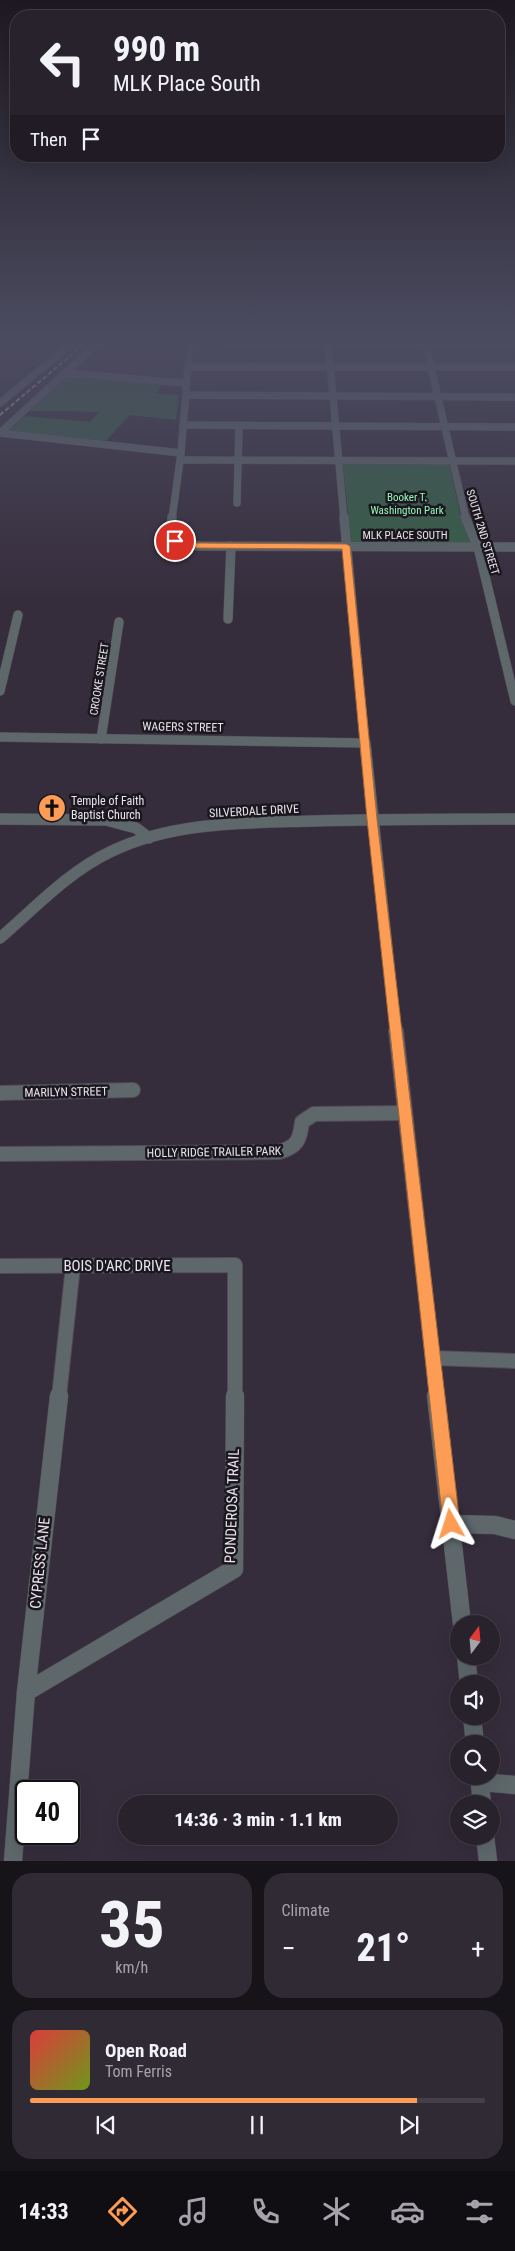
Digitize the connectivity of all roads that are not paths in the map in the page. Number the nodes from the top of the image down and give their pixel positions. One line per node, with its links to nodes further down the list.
1 (183, 428): 6 (street)
2 (239, 428): 7 (street)
3 (337, 428): 8 (street)
4 (446, 428): 9 (street, SOUTH 2ND STREET)
5 (0, 433): 6 (street)
6 (180, 457): 7 (street); 12 (street, MLK PLACE SOUTH)
7 (237, 460): 8 (street); 11 (street)
8 (338, 461): 9 (street); 13 (street)
9 (454, 461): 10 (street); 14 (street, SOUTH 2ND STREET)
10 (515, 461)
11 (237, 503)
12 (231, 546): 13 (street, MLK PLACE SOUTH); 17 (street)
13 (346, 546): 14 (street, MLK PLACE SOUTH); 23 (street)
14 (477, 546): 15 (street, MLK PLACE SOUTH); 20 (street, SOUTH 2ND STREET)
15 (515, 547)
16 (18, 615): 19 (street)
17 (228, 619)
18 (119, 622): 22 (street, CROOKE STREET)
19 (0, 691)
20 (515, 701)
21 (0, 736): 22 (street, WAGERS STREET)
22 (101, 738): 23 (street, WAGERS STREET)
23 (365, 743): 25 (street)
24 (0, 819): 27 (street)
25 (372, 819): 26 (street, SILVERDALE DRIVE); 27 (street, SILVERDALE DRIVE); 31 (street)
26 (515, 819)
27 (150, 838): 28 (street, SILVERDALE DRIVE)
28 (0, 938)
29 (133, 1090): 30 (street, MARILYN STREET)
30 (0, 1093)
31 (404, 1113): 32 (street, HOLLY RIDGE TRAILER PARK); 36 (street)
32 (0, 1154)
33 (235, 1265): 35 (street, BOIS D'ARC DRIVE); 41 (street, PONDEROSA TRAIL)
34 (0, 1266): 35 (street, BOIS D'ARC DRIVE)
35 (73, 1266): 41 (street, CYPRESS LANE)
36 (433, 1358): 37 (street); 38 (street)
37 (515, 1361)
38 (451, 1524): 39 (street); 40 (street)
39 (515, 1530)
40 (461, 1615)
41 (26, 1692): 45 (street, CYPRESS LANE)
42 (500, 1782): 43 (street)
43 (515, 1784)
44 (486, 1845): 46 (street)
45 (13, 1861)
46 (488, 1861)

